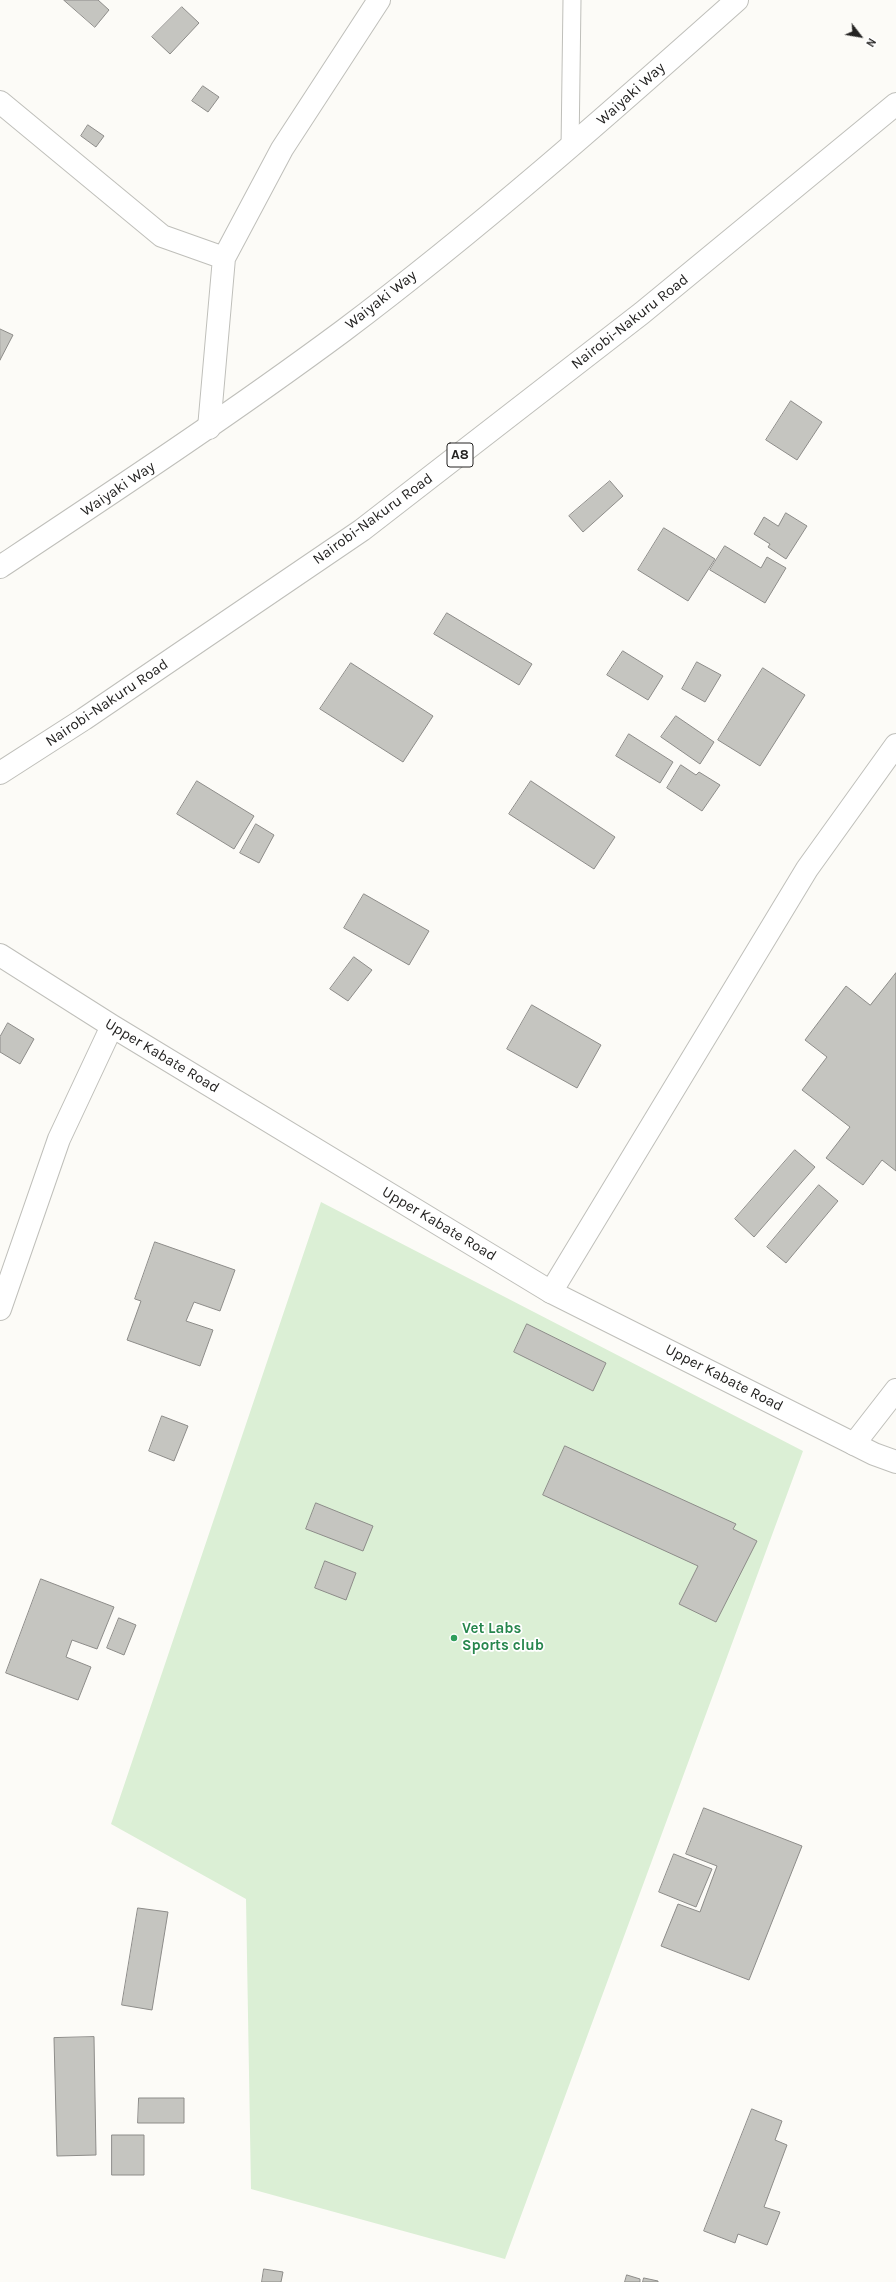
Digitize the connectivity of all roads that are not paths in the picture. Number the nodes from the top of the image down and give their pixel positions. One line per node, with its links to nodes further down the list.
1 (380, 0): 7 (main road)
2 (572, 0): 6 (lane)
3 (737, 0): 6 (main road, Waiyaki Way)
4 (0, 102): 7 (main road)
5 (896, 104): 11 (main road, Nairobi-Nakuru Road / A8)
6 (570, 149): 8 (main road, Waiyaki Way)
7 (224, 258): 8 (main road)
8 (209, 428): 9 (main road, Waiyaki Way)
9 (0, 567)
10 (896, 745): 14 (main road)
11 (0, 773)
12 (0, 955): 13 (main road, Upper Kabate Road)
13 (112, 1026): 14 (main road, Upper Kabate Road); 15 (main road)
14 (551, 1292): 17 (main road, Upper Kabate Road)
15 (0, 1309)
16 (896, 1390): 17 (main road)
17 (854, 1444): 18 (main road, Upper Kabate Road)
18 (896, 1462)

